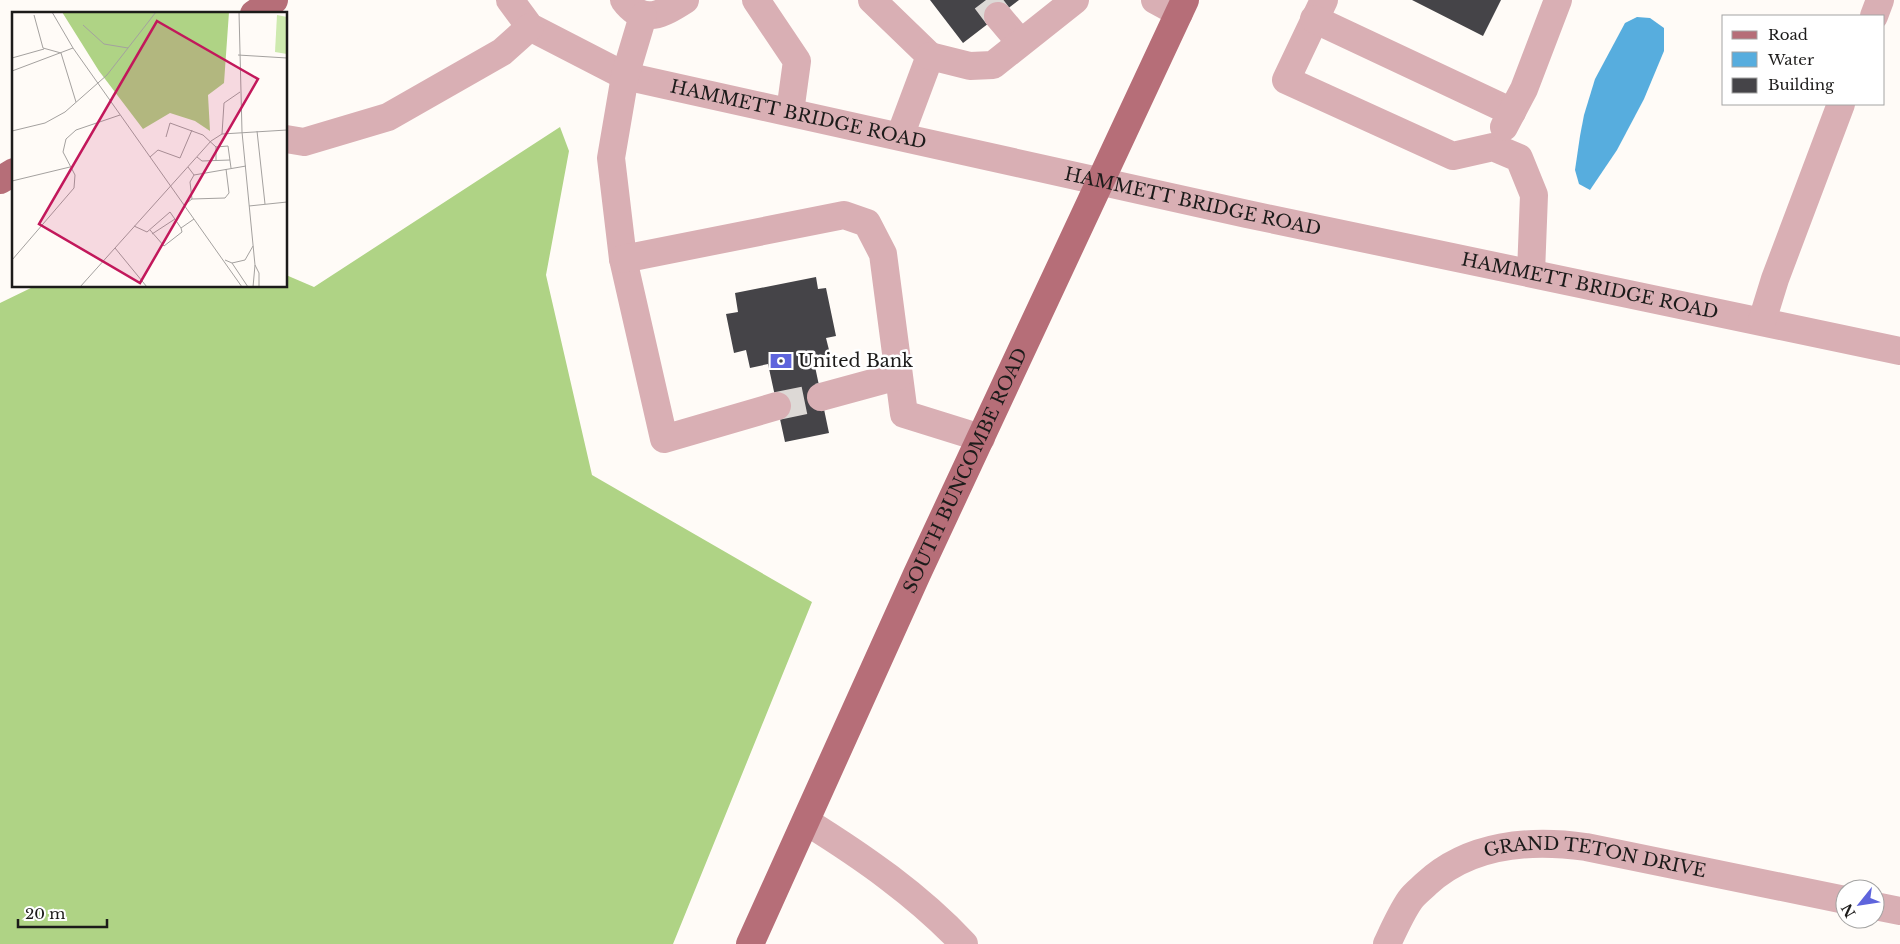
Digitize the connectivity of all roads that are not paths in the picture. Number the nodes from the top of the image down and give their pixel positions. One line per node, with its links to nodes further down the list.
1 (274, 0): 13 (main road)
2 (510, 0): 16 (street, HAMMETT BRIDGE ROAD)
3 (685, 0): 11 (street)
4 (756, 0): 21 (street)
5 (872, 0): 18 (street)
6 (1156, 0): 10 (street)
7 (1558, 0): 22 (street)
8 (1880, 0): 14 (street)
9 (1059, 5): 17 (street)
10 (1182, 6): 28 (main road, SOUTH BUNCOMBE ROAD)
11 (633, 8): 19 (street)
12 (1319, 10): 22 (street); 25 (street)
13 (257, 12)
14 (1874, 15)
15 (998, 16): 17 (street)
16 (530, 27): 19 (street, HAMMETT BRIDGE ROAD); 24 (street)
17 (1020, 42): 18 (street)
18 (930, 56): 23 (street)
19 (625, 76): 21 (street, HAMMETT BRIDGE ROAD); 29 (street)
20 (1841, 105): 31 (street)
21 (790, 112): 23 (street, HAMMETT BRIDGE ROAD)
22 (1512, 112): 25 (street)
23 (900, 136): 28 (street, HAMMETT BRIDGE ROAD)
24 (288, 139)
25 (1493, 147): 30 (street)
26 (12, 173): 27 (main road)
27 (0, 180)
28 (1102, 181): 30 (street, HAMMETT BRIDGE ROAD); 36 (main road, SOUTH BUNCOMBE ROAD)
29 (623, 259): 33 (street); 35 (street)
30 (1531, 273): 31 (street, HAMMETT BRIDGE ROAD)
31 (1762, 322): 32 (street, HAMMETT BRIDGE ROAD)
32 (1900, 351)
33 (898, 376): 34 (street); 36 (street)
34 (821, 396)
35 (777, 406)
36 (981, 438): 37 (main road, SOUTH BUNCOMBE ROAD)
37 (807, 822): 41 (main road, SOUTH BUNCOMBE ROAD); 42 (street)
38 (1835, 898): 43 (street, GRAND TETON DRIVE)
39 (1885, 908): 40 (street)
40 (1900, 912)
41 (750, 944)
42 (964, 944)
43 (1387, 944)

